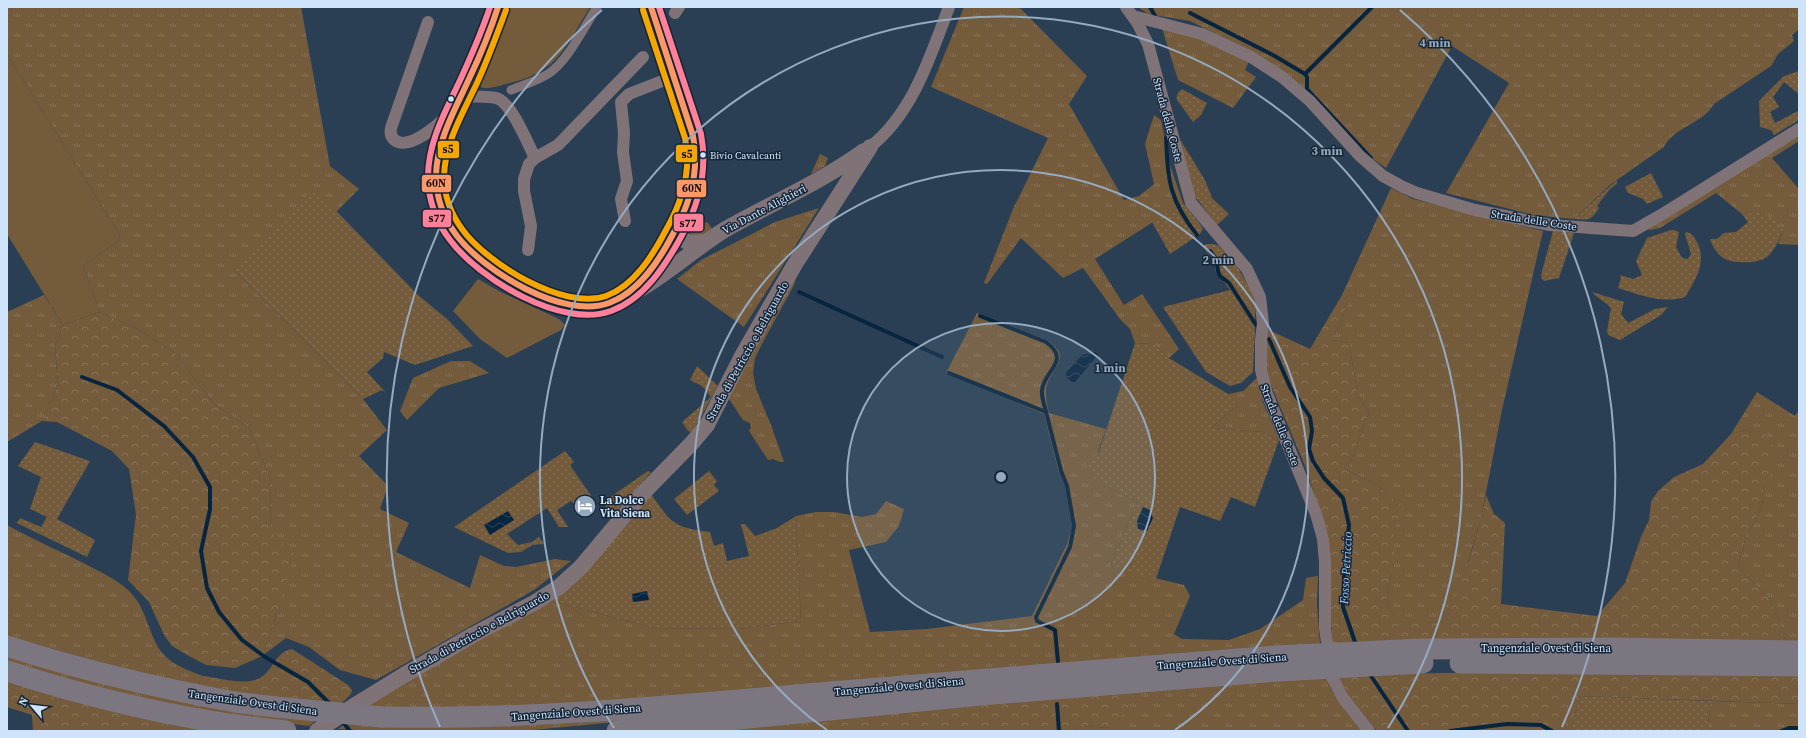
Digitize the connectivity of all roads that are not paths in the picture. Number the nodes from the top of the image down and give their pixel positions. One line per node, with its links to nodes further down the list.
1 (498, 7): 10 (street, Via Dante Alighieri)
2 (596, 7): 9 (street)
3 (651, 7): 8 (street, Via Dante Alighieri)
4 (949, 7): 12 (street, Strada di Petriccio e Belriguardo)
5 (1130, 11): 11 (street, Strada delle Coste); 30 (street, Strada delle Coste)
6 (428, 22): 10 (street)
7 (642, 56): 13 (street)
8 (675, 76): 16 (street); 17 (street, Via Dante Alighieri)
9 (511, 90)
10 (458, 103): 13 (street); 20 (street, Via Dante Alighieri)
11 (1799, 129)
12 (870, 147): 14 (street, Strada di Petriccio e Belriguardo); 15 (street, Strada di Petriccio e Belriguardo)
13 (535, 158): 19 (street)
14 (825, 176): 15 (street); 18 (street, Via Dante Alighieri)
15 (838, 198): 27 (street, Strada di Petriccio e Belriguardo)
16 (625, 221)
17 (674, 234): 18 (street); 20 (street, Via Dante Alighieri)
18 (704, 242): 20 (street, Via Dante Alighieri)
19 (528, 250)
20 (619, 299)
21 (7, 646): 24 (highway, Tangenziale Ovest di Siena, bridge)
22 (1799, 651): 23 (highway, Tangenziale Ovest di Siena)
23 (1666, 657): 24 (highway, Tangenziale Ovest di Siena, bridge); 25 (highway, Tangenziale Ovest di Siena)
24 (1277, 664): 29 (highway, Tangenziale Ovest di Siena)
25 (1799, 666)
26 (7, 671): 28 (highway)
27 (323, 727)
28 (286, 731)
29 (617, 731)
30 (1369, 731)

